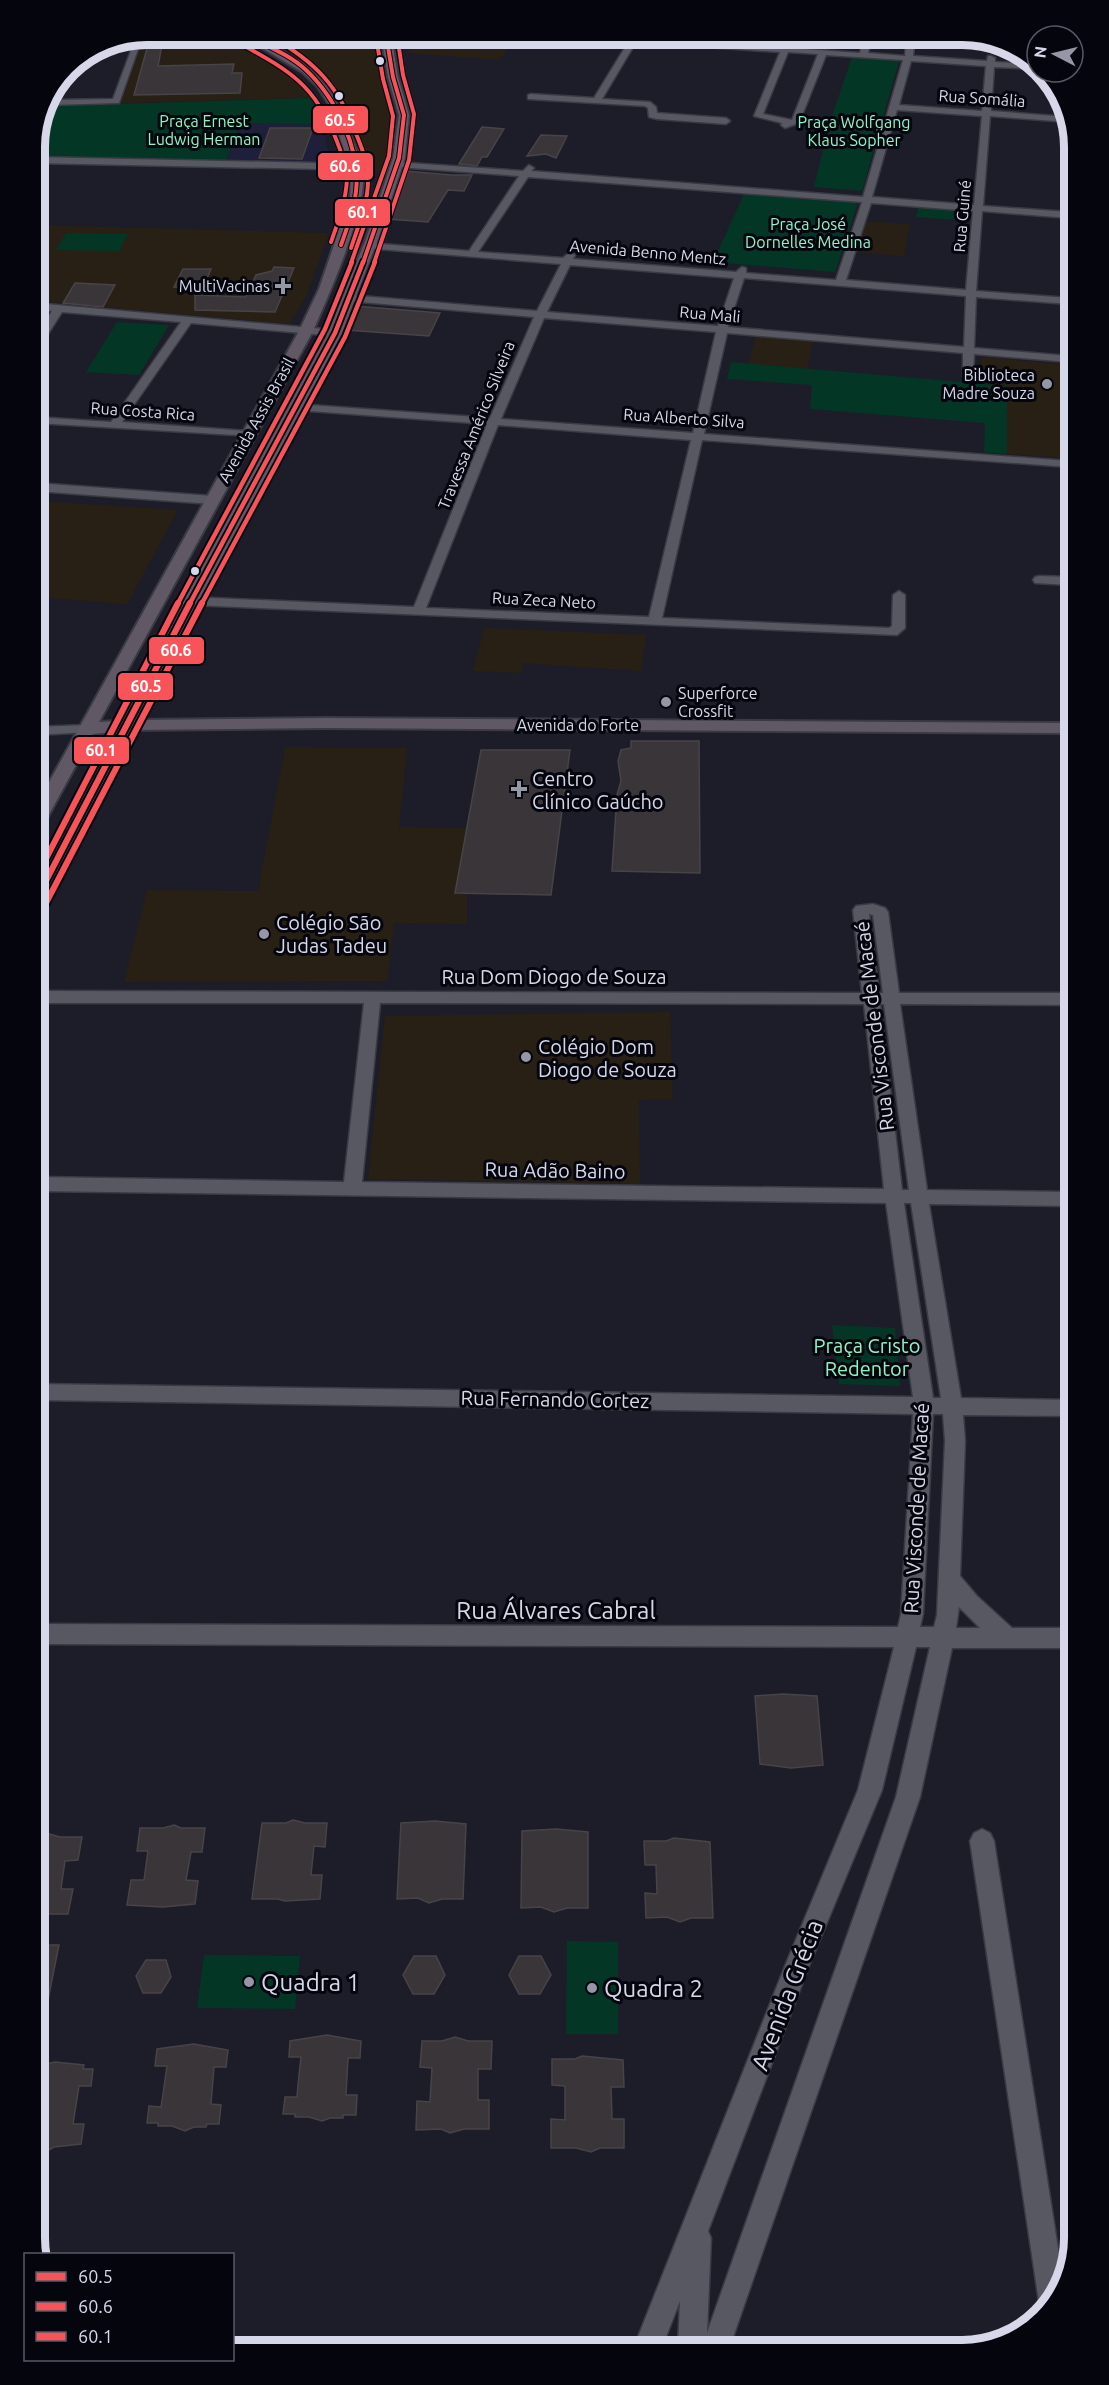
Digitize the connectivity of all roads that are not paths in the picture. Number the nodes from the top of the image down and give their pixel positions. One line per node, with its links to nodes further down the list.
1 (264, 45): 27 (main road, Avenida Assis Brasil)
2 (388, 45): 26 (main road, Avenida Assis Brasil)
3 (630, 45): 17 (street)
4 (761, 45): 8 (street)
5 (866, 45): 11 (street)
6 (910, 45): 12 (street)
7 (136, 46): 18 (street)
8 (772, 46): 9 (street); 11 (street)
9 (785, 50): 10 (street); 23 (street)
10 (823, 52): 11 (street); 23 (street)
11 (865, 52): 12 (street)
12 (908, 55): 13 (street); 19 (street)
13 (991, 61): 14 (street); 15 (street); 20 (street, Rua Guiné)
14 (1016, 61)
15 (1023, 65)
16 (531, 97): 17 (street)
17 (596, 102): 22 (street)
18 (56, 103)
19 (894, 107): 20 (street, Rua Somália); 29 (street)
20 (986, 113): 21 (street, Rua Somália); 30 (street, Rua Guiné)
21 (1060, 117)
22 (726, 121)
23 (795, 123): 24 (street)
24 (771, 125)
25 (45, 160): 27 (street)
26 (398, 161): 28 (street); 33 (main road, Avenida Assis Brasil)
27 (355, 165): 48 (main road, Avenida Assis Brasil)
28 (527, 171): 29 (street); 34 (street)
29 (868, 197): 30 (street); 37 (street)
30 (978, 206): 31 (street); 32 (street); 38 (street, Rua Guiné)
31 (1064, 209)
32 (1064, 215)
33 (370, 243): 34 (street, Avenida Benno Mentz); 40 (main road, Avenida Assis Brasil)
34 (474, 250): 35 (street, Avenida Benno Mentz)
35 (568, 258): 36 (street, Avenida Benno Mentz); 44 (street, Travessa Américo Silveira)
36 (741, 272): 37 (street, Avenida Benno Mentz); 47 (street)
37 (841, 280): 38 (street, Avenida Benno Mentz)
38 (971, 291): 39 (street, Avenida Benno Mentz); 41 (street, Avenida Benno Mentz); 50 (street, Rua Guiné)
39 (1064, 295)
40 (349, 298): 44 (street, Rua Mali); 49 (main road, Avenida Assis Brasil)
41 (1064, 300)
42 (45, 307): 43 (street)
43 (59, 308): 45 (street); 46 (street)
44 (540, 314): 47 (street, Rua Mali); 54 (street, Travessa Américo Silveira)
45 (188, 321): 48 (street); 56 (street)
46 (45, 330)
47 (722, 330): 50 (street, Rua Mali); 58 (street)
48 (306, 332): 49 (street); 57 (main road, Avenida Assis Brasil)
49 (335, 333): 53 (main road, Avenida Assis Brasil)
50 (969, 351): 51 (street, Rua Mali); 52 (street, Rua Guiné)
51 (1064, 359)
52 (968, 377)
53 (296, 407): 54 (street, Rua Alberto Silva); 65 (main road, Avenida Assis Brasil)
54 (494, 420): 58 (street, Rua Alberto Silva); 66 (street, Travessa Américo Silveira)
55 (45, 421): 56 (street, Rua Costa Rica)
56 (114, 426): 57 (street, Rua Costa Rica)
57 (248, 434): 61 (main road, Avenida Assis Brasil)
58 (698, 436): 59 (street, Rua Alberto Silva); 67 (street)
59 (1064, 464)
60 (45, 488): 61 (street)
61 (212, 500): 70 (main road, Avenida Assis Brasil)
62 (1039, 580): 63 (street)
63 (1064, 581)
64 (899, 595): 67 (street, Rua Zeca Neto)
65 (191, 601): 66 (street, Rua Zeca Neto); 68 (main road, Avenida Assis Brasil)
66 (419, 610): 67 (street, Rua Zeca Neto)
67 (655, 621)
68 (127, 725): 69 (main road, Avenida do Forte); 70 (main road, Avenida do Forte); 73 (main road, Avenida Assis Brasil)
69 (1064, 728)
70 (86, 729): 71 (street); 72 (main road, Avenida Assis Brasil)
71 (45, 730)
72 (45, 805)
73 (45, 883)
74 (373, 996): 75 (street, Rua Dom Diogo de Souza); 76 (street, Rua Dom Diogo de Souza); 80 (street)
75 (45, 997)
76 (871, 997): 77 (street, Rua Dom Diogo de Souza); 77 (street, Rua Visconde de Macaé); 81 (street, Rua Visconde de Macaé)
77 (891, 997): 78 (street, Rua Dom Diogo de Souza); 82 (street, Rua Visconde de Macaé)
78 (1064, 999)
79 (45, 1184): 80 (street, Rua Adão Baino)
80 (352, 1189): 81 (street, Rua Adão Baino)
81 (895, 1197): 82 (street, Rua Adão Baino); 85 (street, Rua Visconde de Macaé)
82 (920, 1197): 83 (street, Rua Adão Baino); 86 (street, Rua Visconde de Macaé)
83 (1064, 1199)
84 (45, 1392): 85 (street, Rua Fernando Cortez)
85 (924, 1404): 86 (street, Rua Fernando Cortez); 90 (street, Rua Visconde de Macaé)
86 (952, 1404): 87 (street, Rua Fernando Cortez); 88 (street, Rua Visconde de Macaé)
87 (1064, 1408)
88 (949, 1577): 91 (street, Rua Visconde de Macaé); 92 (street)
89 (45, 1634): 90 (street, Rua Álvares Cabral)
90 (906, 1638): 91 (street, Rua Álvares Cabral); 95 (street, Avenida Grécia)
91 (942, 1638): 92 (street, Rua Álvares Cabral); 99 (street)
92 (1008, 1638): 93 (street, Rua Álvares Cabral)
93 (1064, 1638)
94 (982, 1840): 96 (street)
95 (697, 2224): 97 (street, Avenida Grécia); 98 (street)
96 (1051, 2287)
97 (651, 2340)
98 (692, 2340)
99 (718, 2340)

